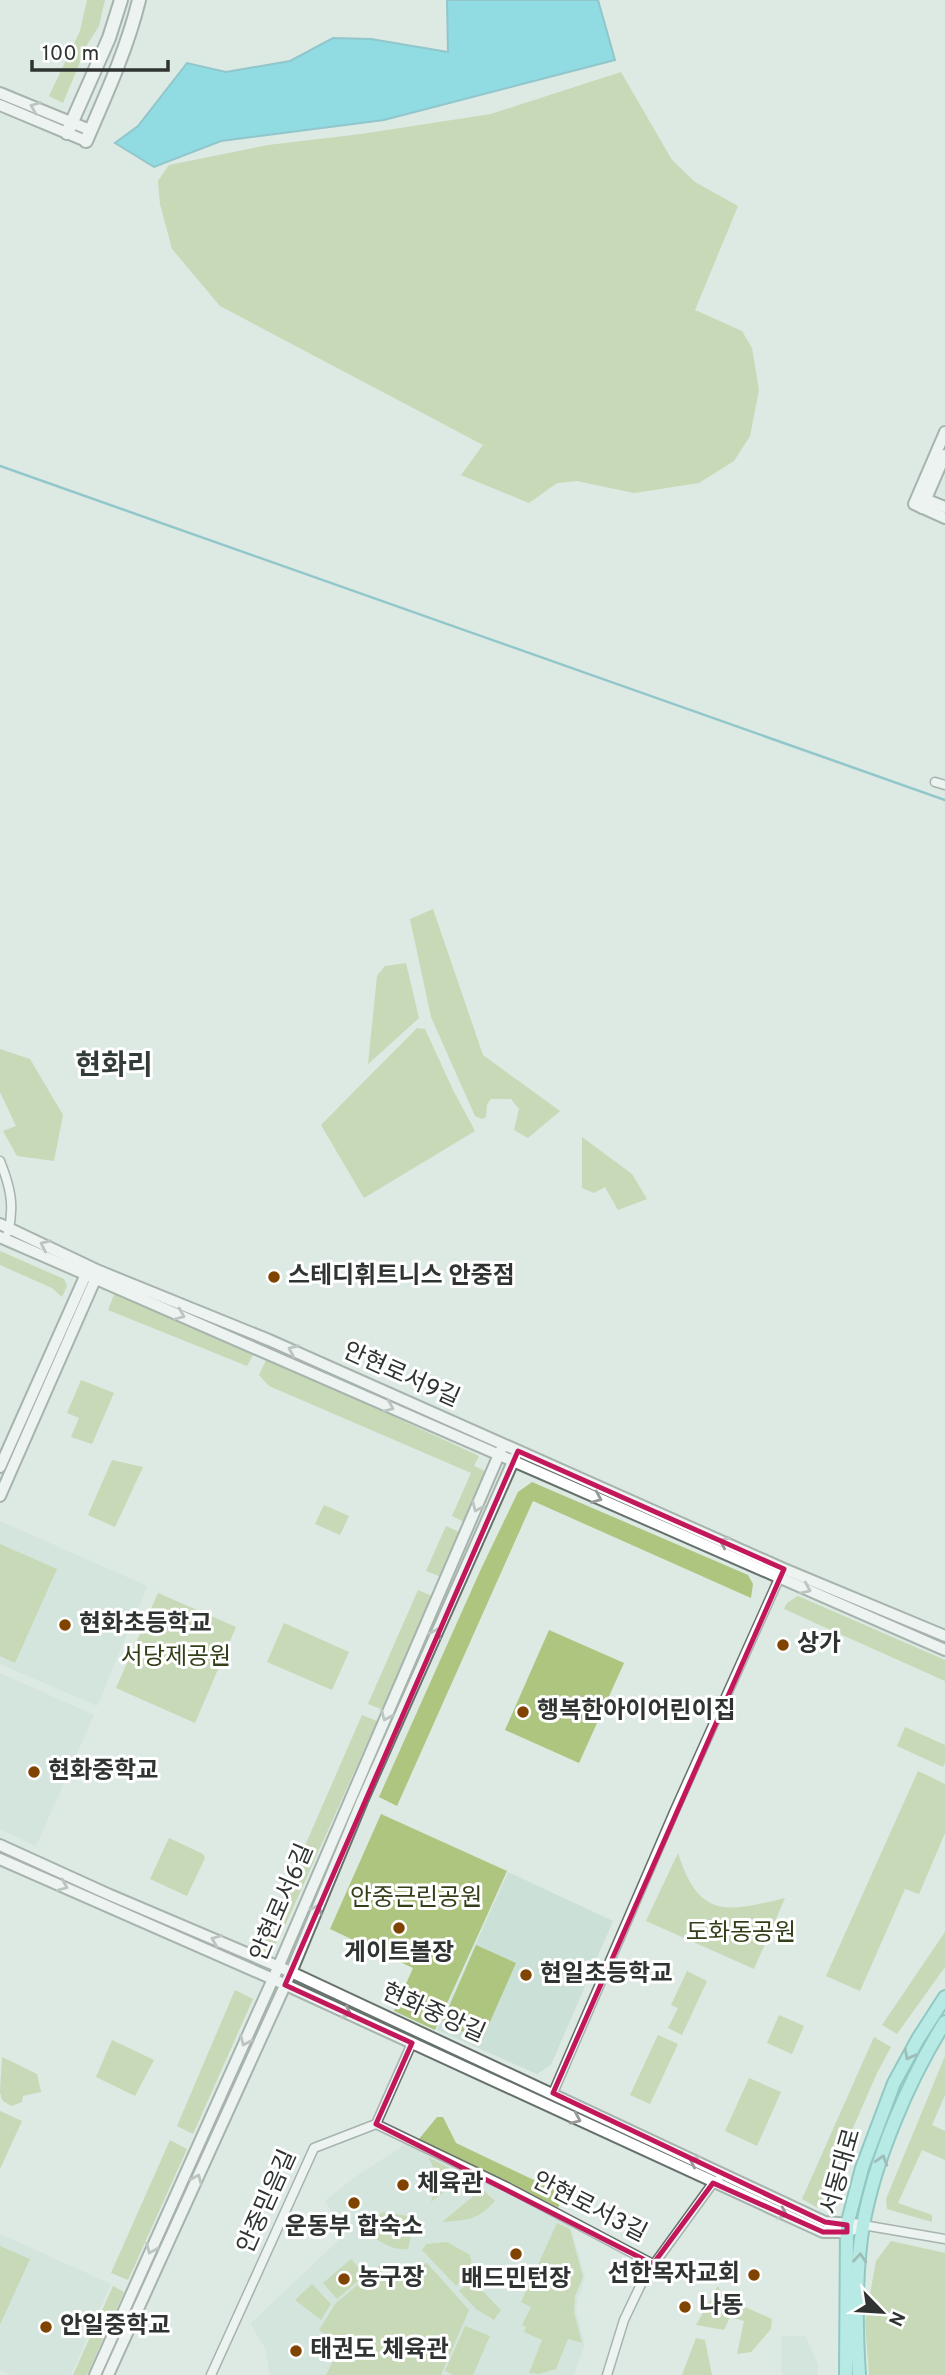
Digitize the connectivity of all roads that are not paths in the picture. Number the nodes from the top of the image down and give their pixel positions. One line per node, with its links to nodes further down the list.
1 (121, 0): 5 (main road)
2 (139, 0): 6 (main road)
3 (0, 93): 5 (street, one-way to 3)
4 (0, 105): 5 (street)
5 (69, 127): 6 (street)
6 (88, 136)
7 (945, 432): 9 (street)
8 (945, 455): 9 (street)
9 (920, 502): 10 (street); 11 (street)
10 (945, 507)
11 (945, 518)
12 (935, 782): 13 (street)
13 (945, 785)
14 (0, 1161): 15 (street)
15 (4, 1232): 16 (street)
16 (92, 1273): 17 (street, 안현로서9길, one-way to 16); 18 (street, one-way to 18); 20 (street); 21 (street)
17 (504, 1444): 18 (street, 안현로서6길); 19 (street, 안현로서9길)
18 (499, 1456): 19 (street); 27 (street, 안현로서6길, one-way to 27)
19 (515, 1457): 22 (street, 안현로서9길); 28 (street, 안현로서6길, one-way to 19)
20 (0, 1467)
21 (0, 1496)
22 (782, 1573): 23 (street, 안현로서9길); 24 (street, one-way to 24); 34 (street)
23 (945, 1636)
24 (945, 1650)
25 (0, 1845): 27 (street, 현화중앙길, one-way to 25)
26 (0, 1859): 29 (street, one-way to 29)
27 (278, 1966): 28 (street, 현화중앙길); 29 (street, 안현로서6길)
28 (291, 1972): 30 (street, 안현로서6길); 34 (street, 현화중앙길)
29 (273, 1979): 30 (street); 43 (street, 안현로서6길, one-way to 43)
30 (285, 1985): 33 (street, one-way to 33); 44 (street, 안현로서6길, one-way to 30)
31 (945, 1997): 40 (main road, 서동대로, one-way to 40)
32 (945, 2022): 39 (main road, 서동대로, one-way to 32)
33 (412, 2043): 35 (street); 36 (street)
34 (553, 2093): 35 (street); 37 (street, 현화중앙길, one-way to 34)
35 (548, 2106): 38 (street, one-way to 38)
36 (376, 2124): 42 (street, 안현로서3길); 45 (street, 안중믿음길)
37 (727, 2177): 38 (street); 40 (street, 현화중앙길)
38 (713, 2183): 40 (street, one-way to 40); 42 (street, 안현로서3길)
39 (863, 2225): 40 (street); 41 (street); 48 (main road, 서동대로, one-way to 39)
40 (847, 2228): 47 (main road, 서동대로)
41 (945, 2239)
42 (653, 2264): 46 (street, 안현로서3길)
43 (95, 2375)
44 (108, 2375)
45 (211, 2375)
46 (607, 2375)
47 (846, 2375)
48 (859, 2375)

